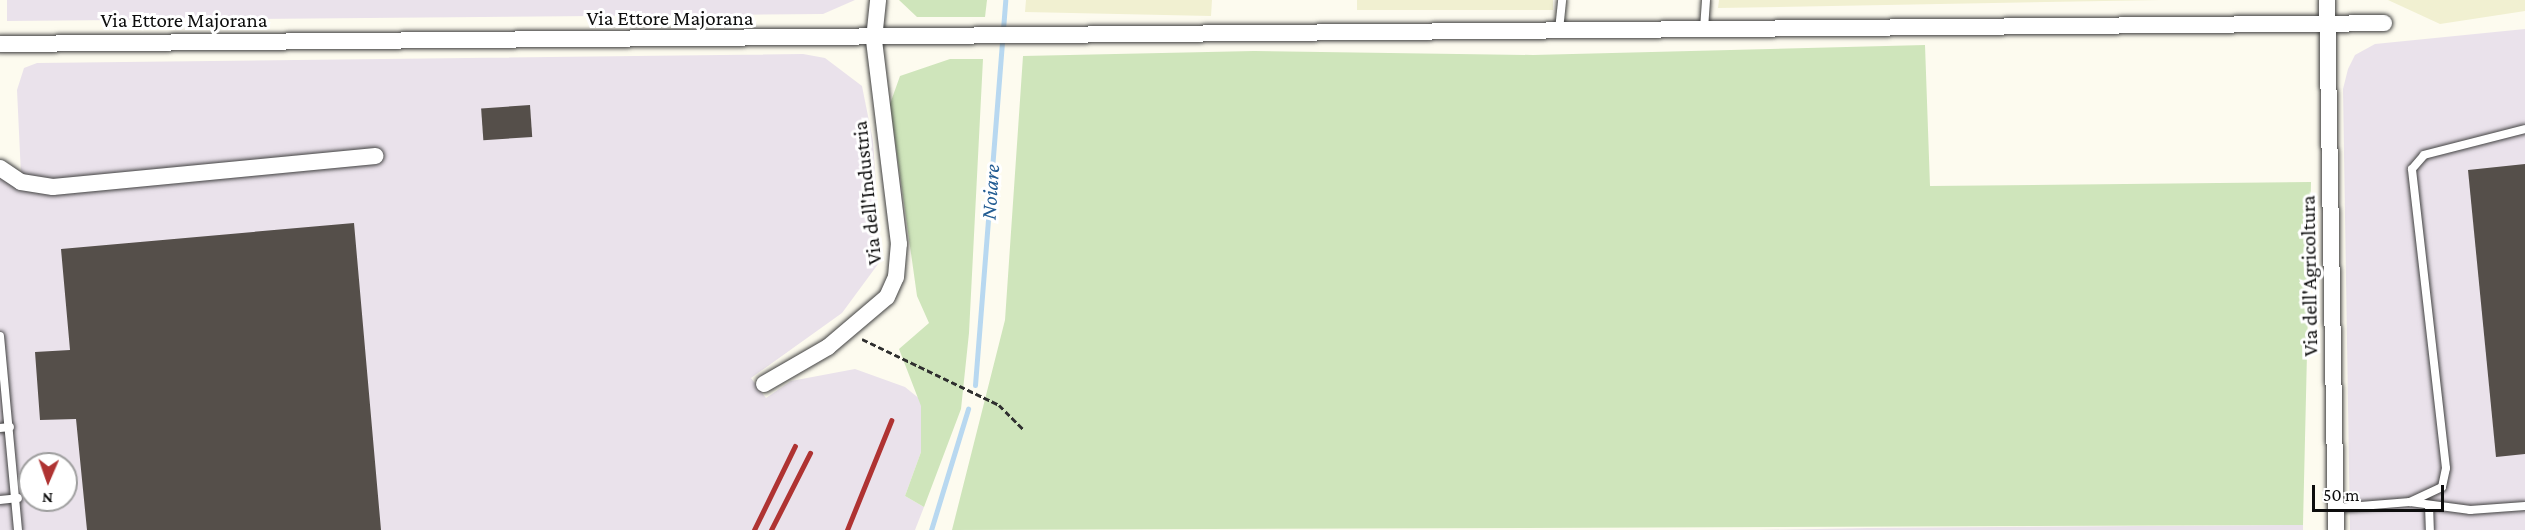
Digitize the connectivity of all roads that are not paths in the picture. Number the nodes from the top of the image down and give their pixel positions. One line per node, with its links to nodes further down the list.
1 (878, 0): 9 (street, Via dell'Industria)
2 (1562, 0): 8 (lane)
3 (1706, 0): 7 (lane)
4 (2326, 0): 5 (street, Via dell'Agricoltura)
5 (2327, 22): 6 (street, Via Ettore Majorana); 7 (street, Via Ettore Majorana); 23 (street, Via dell'Agricoltura)
6 (2384, 23)
7 (1704, 29): 8 (street, Via Ettore Majorana)
8 (1559, 30): 9 (street, Via Ettore Majorana)
9 (874, 39): 10 (street, Via Ettore Majorana); 15 (street, Via dell'Industria)
10 (0, 44)
11 (2525, 129): 20 (lane)
12 (376, 156): 13 (street)
13 (0, 168)
14 (0, 336): 17 (lane)
15 (764, 384)
16 (0, 428): 17 (lane)
17 (10, 428): 18 (lane)
18 (18, 498): 19 (lane)
19 (0, 500)
20 (2410, 502): 21 (lane); 23 (lane)
21 (2429, 505): 22 (lane); 27 (lane)
22 (2525, 506)
23 (2336, 508): 26 (street, Via dell'Agricoltura)
24 (18, 512): 25 (lane)
25 (18, 530)
26 (2336, 530)
27 (2430, 530)

